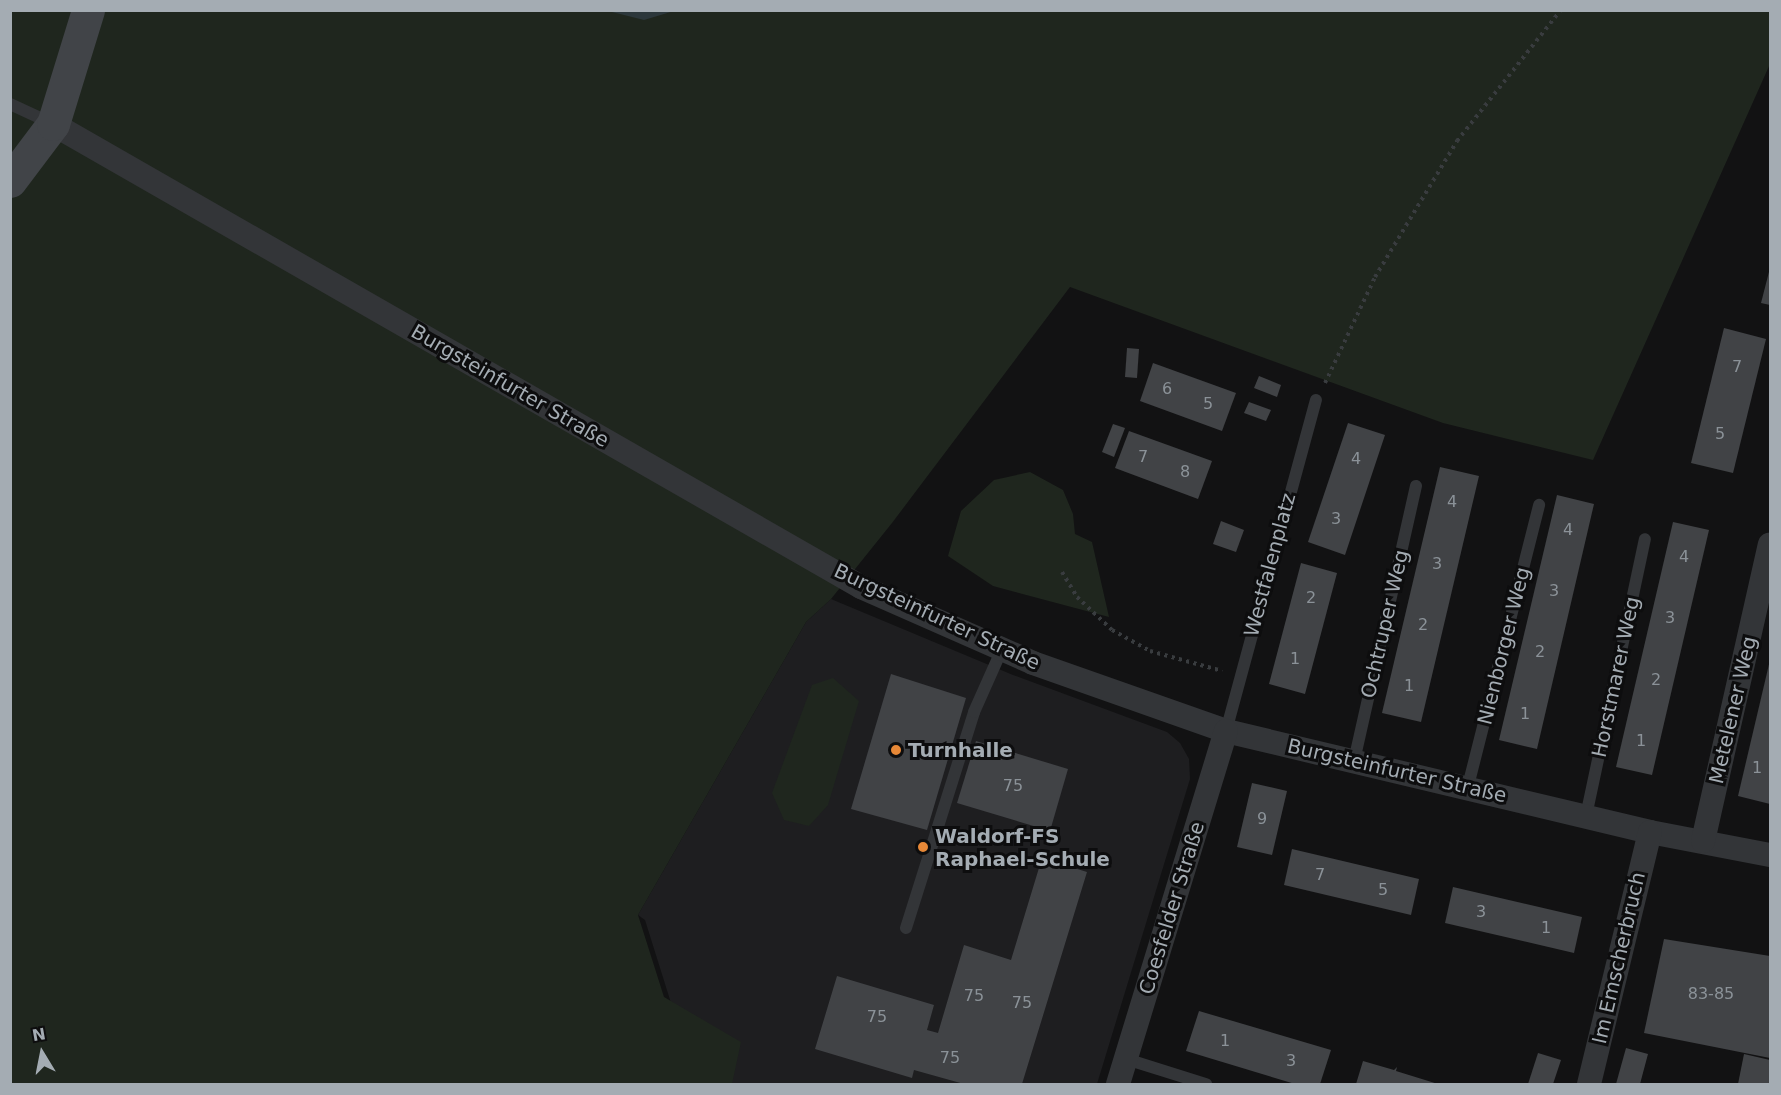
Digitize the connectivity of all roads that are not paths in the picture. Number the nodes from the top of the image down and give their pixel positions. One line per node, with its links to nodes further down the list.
1 (88, 10): 3 (street)
2 (10, 104): 3 (lane)
3 (53, 124): 4 (street); 10 (street, Burgsteinfurter Straße)
4 (10, 181)
5 (1316, 400): 11 (lane, Westfalenplatz)
6 (1416, 486): 12 (lane, Ochtruper Weg)
7 (1539, 505): 13 (lane, Nienborger Weg)
8 (1645, 539): 14 (lane, Horstmarer Weg)
9 (1770, 544): 16 (street, Metelener Weg)
10 (1002, 649): 11 (street, Burgsteinfurter Straße); 18 (lane)
11 (1226, 731): 12 (street, Burgsteinfurter Straße); 19 (street, Coesfelder Straße)
12 (1354, 761): 13 (street, Burgsteinfurter Straße)
13 (1468, 786): 14 (street, Burgsteinfurter Straße)
14 (1586, 816): 15 (street, Burgsteinfurter Straße)
15 (1650, 832): 16 (street, Burgsteinfurter Straße); 22 (street, Im Emscherbruch)
16 (1703, 841): 17 (street, Burgsteinfurter Straße)
17 (1770, 855)
18 (906, 928)
19 (1126, 1059): 20 (street, Coesfelder Straße); 21 (lane)
20 (1118, 1084)
21 (1206, 1084)
22 (1589, 1084)

